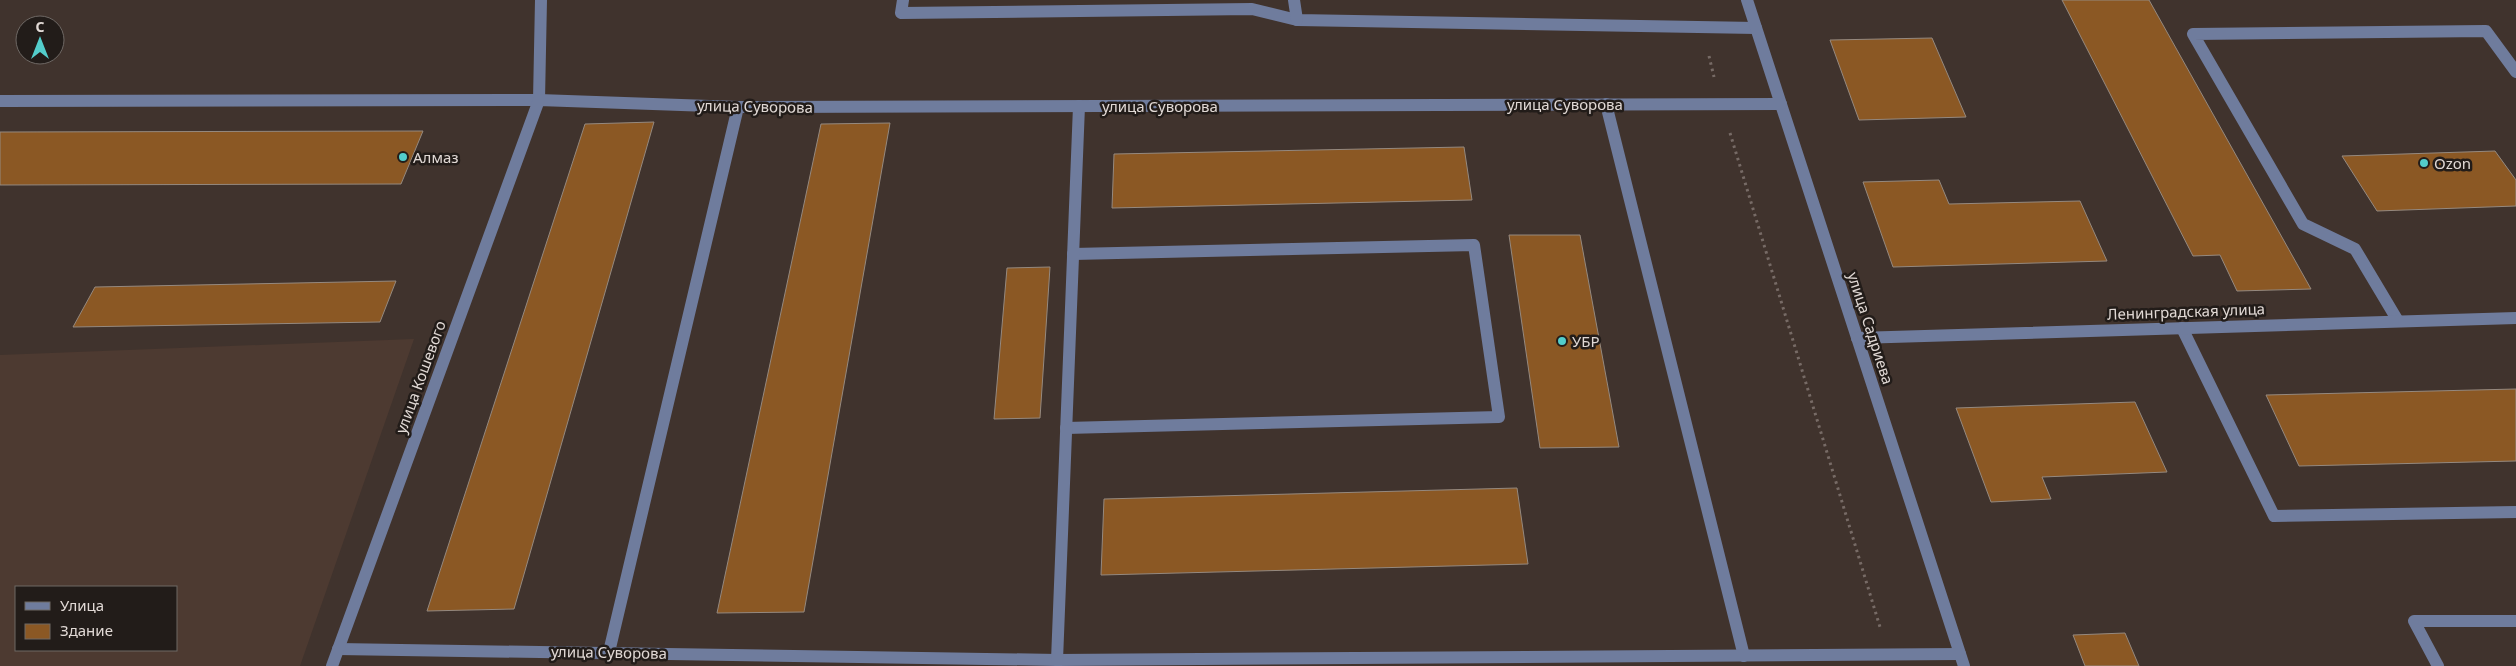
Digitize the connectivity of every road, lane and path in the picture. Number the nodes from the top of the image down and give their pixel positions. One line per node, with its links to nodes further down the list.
1 (541, 0): 9 (street, улица Кошевого)
2 (903, 0): 5 (street)
3 (1294, 0): 5 (street)
4 (1747, 0): 7 (street, улица Садриева)
5 (1297, 20): 6 (street)
6 (1701, 27): 7 (street); 12 (path)
7 (1756, 28): 13 (street, улица Садриева)
8 (2516, 72): 18 (street)
9 (538, 100): 10 (street, улица Суворова); 15 (street, улица Суворова); 24 (street, улица Кошевого)
10 (0, 101)
11 (1606, 104): 12 (street, улица Суворова); 14 (street, улица Суворова); 27 (street)
12 (1721, 104): 13 (street, улица Суворова); 26 (path)
13 (1781, 104): 20 (street, улица Садриева)
14 (1079, 106): 15 (street, улица Суворова); 16 (street)
15 (738, 107): 25 (street)
16 (1073, 254): 21 (street); 21 (street)
17 (2516, 318): 18 (street, Ленинградская улица)
18 (2398, 321): 19 (street, Ленинградская улица)
19 (2182, 328): 20 (street, Ленинградская улица); 22 (street)
20 (1857, 338): 29 (street, улица Садриева)
21 (1066, 428): 28 (street)
22 (2516, 512)
23 (2516, 621): 32 (street)
24 (338, 649): 25 (street, улица Суворова); 31 (street, улица Кошевого)
25 (609, 652): 30 (street, улица Суворова)
26 (1888, 654): 27 (street, улица Суворова); 29 (street, улица Суворова)
27 (1744, 656): 28 (street, улица Суворова)
28 (1057, 660): 30 (street, улица Суворова)
29 (1962, 660)
30 (994, 662)
31 (332, 666)
32 (2438, 666)

